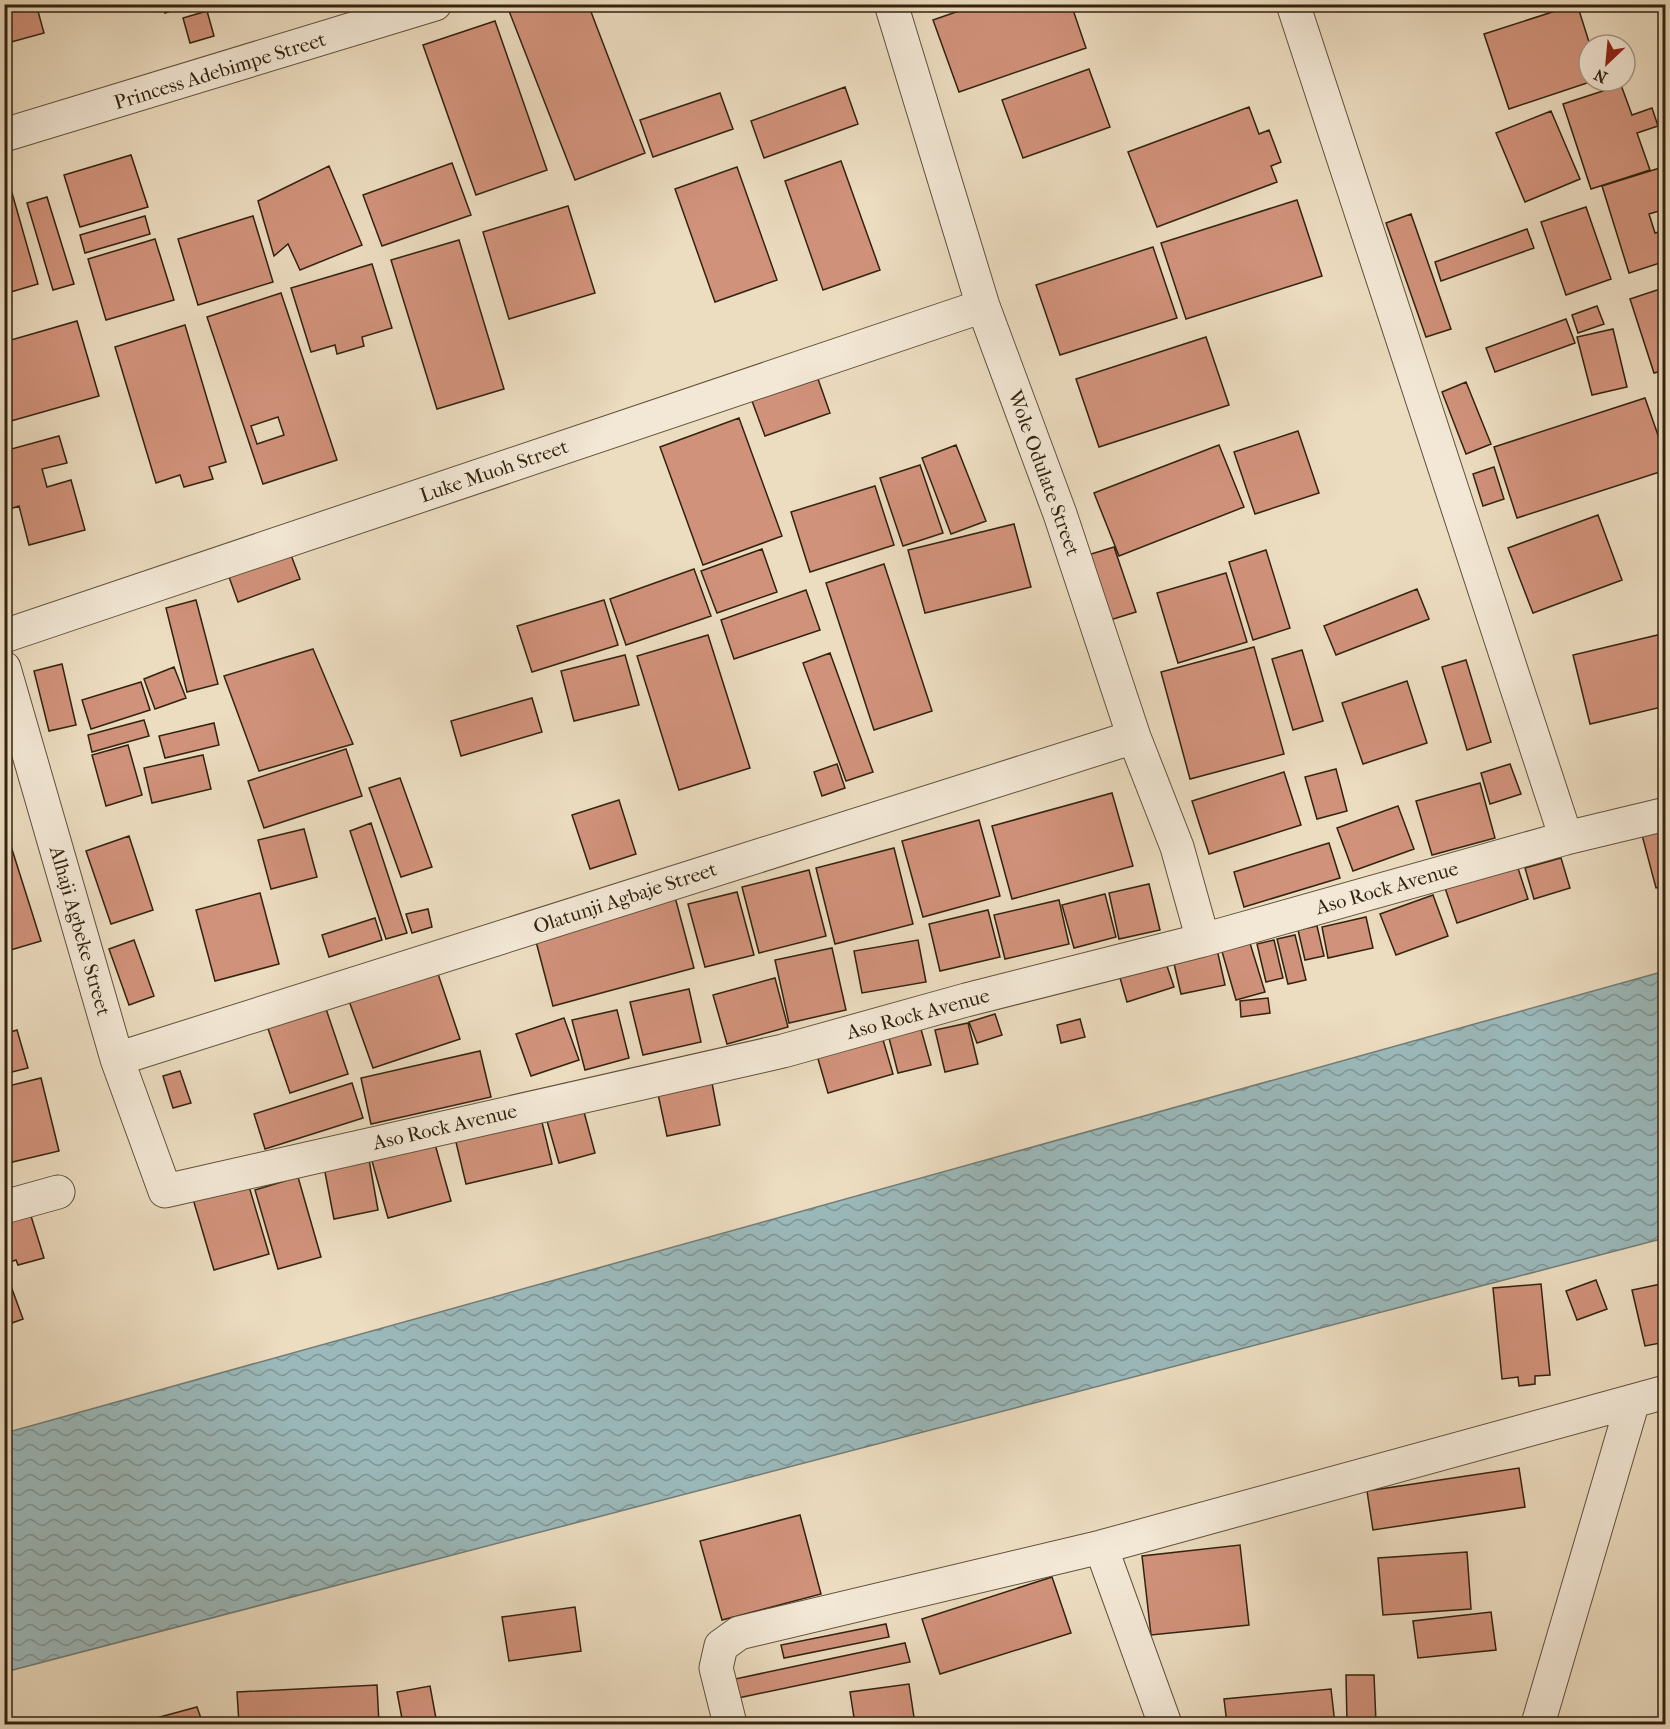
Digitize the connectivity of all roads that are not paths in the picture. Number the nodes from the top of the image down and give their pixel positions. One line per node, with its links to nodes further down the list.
1 (435, 4): 4 (street, Princess Adebimpe Street)
2 (891, 4): 5 (street, Wole Odulate Street)
3 (1293, 4): 10 (street)
4 (4, 135)
5 (984, 306): 6 (street, Luke Muoh Street); 8 (street, Wole Odulate Street)
6 (4, 636)
7 (4, 668): 12 (street, Alhaji Agbeke Street)
8 (1134, 737): 11 (street, Wole Odulate Street); 12 (street, Olatunji Agbaje Street)
9 (1665, 814): 10 (street, Aso Rock Avenue)
10 (1566, 838): 11 (street, Aso Rock Avenue)
11 (1203, 940): 13 (street, Aso Rock Avenue)
12 (117, 1059): 13 (street, Alhaji Agbeke Street)
13 (165, 1191)
14 (58, 1192): 15 (street)
15 (4, 1207)
16 (1665, 1392): 17 (street)
17 (1633, 1401): 18 (street); 21 (street)
18 (1101, 1547): 19 (street); 20 (street)
19 (730, 1725)
20 (1165, 1725)
21 (1538, 1725)

